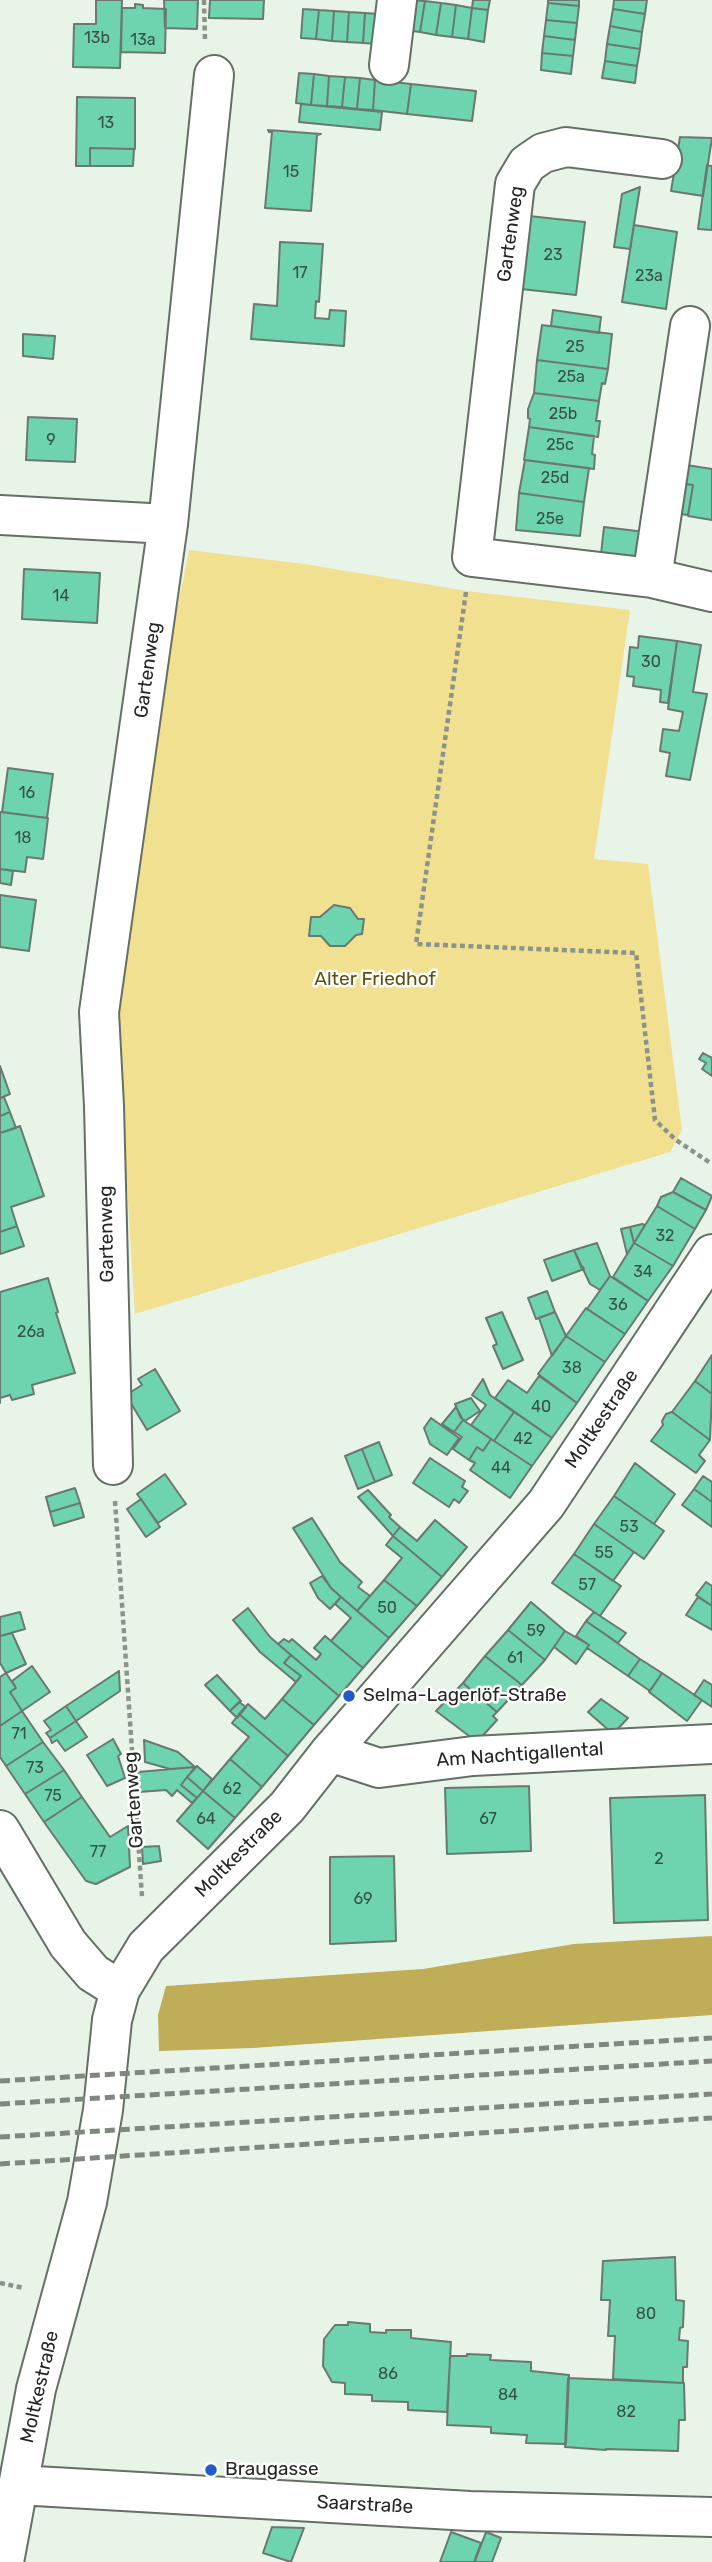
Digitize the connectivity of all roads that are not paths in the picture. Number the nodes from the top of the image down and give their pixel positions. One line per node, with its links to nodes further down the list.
1 (397, 0): 2 (street)
2 (389, 65)
3 (214, 75): 7 (street, Gartenweg)
4 (662, 159): 8 (street, Gartenweg)
5 (690, 326): 8 (street)
6 (0, 515): 7 (street)
7 (168, 524): 11 (street, Gartenweg)
8 (652, 578): 9 (street)
9 (712, 592)
10 (712, 1254): 13 (street, Moltkestraße)
11 (113, 1465)
12 (712, 1744): 13 (street, Am Nachtigallental)
13 (330, 1752): 15 (street, Moltkestraße)
14 (0, 1830): 15 (street)
15 (120, 1990): 16 (street, Moltkestraße)
16 (18, 2485): 17 (street, Saarstraße); 18 (street, Moltkestraße)
17 (712, 2517)
18 (5, 2562)

